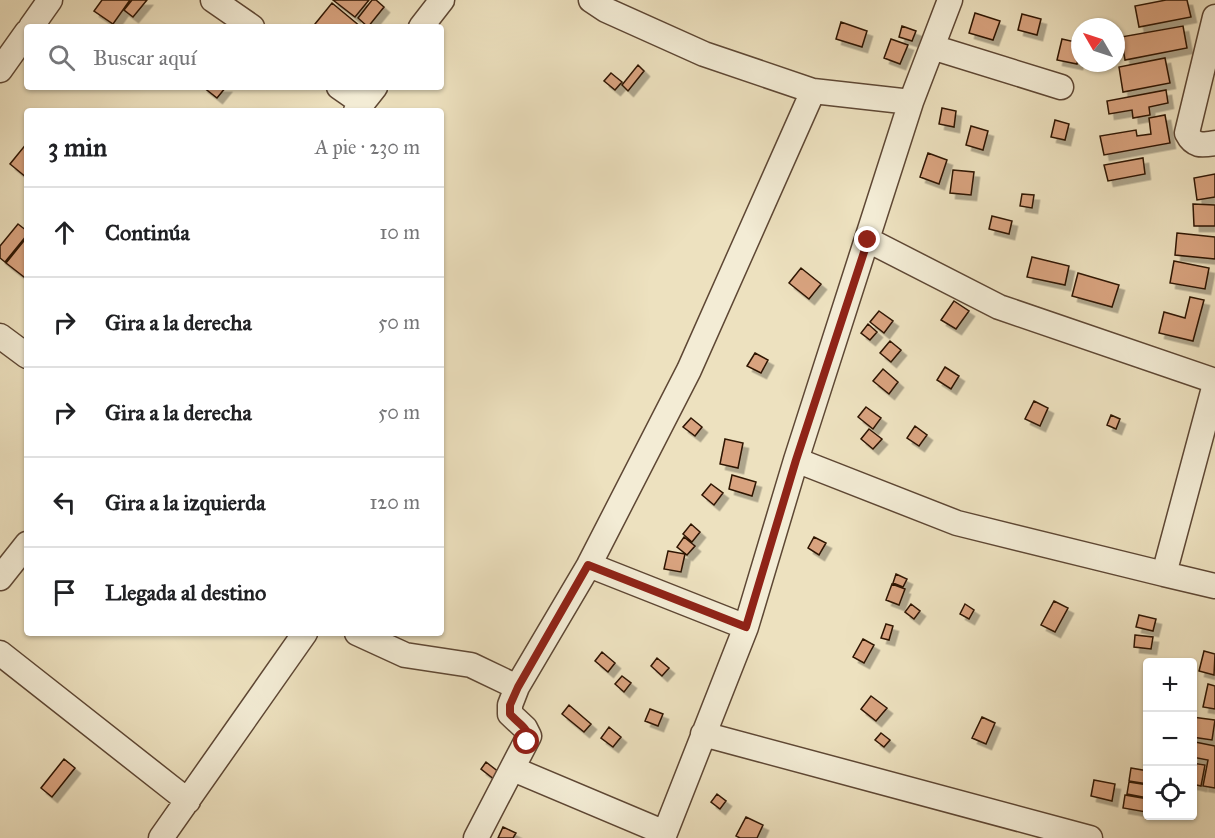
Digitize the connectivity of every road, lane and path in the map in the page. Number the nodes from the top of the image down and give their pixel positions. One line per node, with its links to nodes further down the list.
1 (50, 0): 7 (street)
2 (213, 0): 8 (street)
3 (442, 0): 9 (street)
4 (591, 0): 15 (street)
5 (950, 0): 11 (street)
6 (1215, 17): 18 (street)
7 (33, 24)
8 (248, 24)
9 (423, 24)
10 (24, 36): 12 (street)
11 (932, 47): 13 (street); 17 (street)
12 (0, 70)
13 (1061, 87)
14 (345, 90): 16 (street)
15 (813, 91): 17 (street); 25 (street)
16 (364, 100)
17 (911, 102): 19 (street)
18 (1215, 143)
19 (868, 240): 22 (street); 23 (street)
20 (0, 336): 21 (street)
21 (24, 354)
22 (1215, 383): 26 (street)
23 (796, 460): 26 (street); 29 (street)
24 (24, 548): 27 (street)
25 (588, 565): 29 (street); 33 (street)
26 (1164, 574): 28 (street)
27 (0, 578)
28 (1215, 586)
29 (746, 627): 34 (street)
30 (303, 636): 36 (street)
31 (364, 636): 33 (street)
32 (0, 653): 36 (street)
33 (518, 687): 35 (street)
34 (703, 734): 37 (street); 40 (street)
35 (513, 769): 37 (street); 39 (street)
36 (188, 801): 38 (street)
37 (664, 836)
38 (161, 838)
39 (476, 838)
40 (1090, 838)

